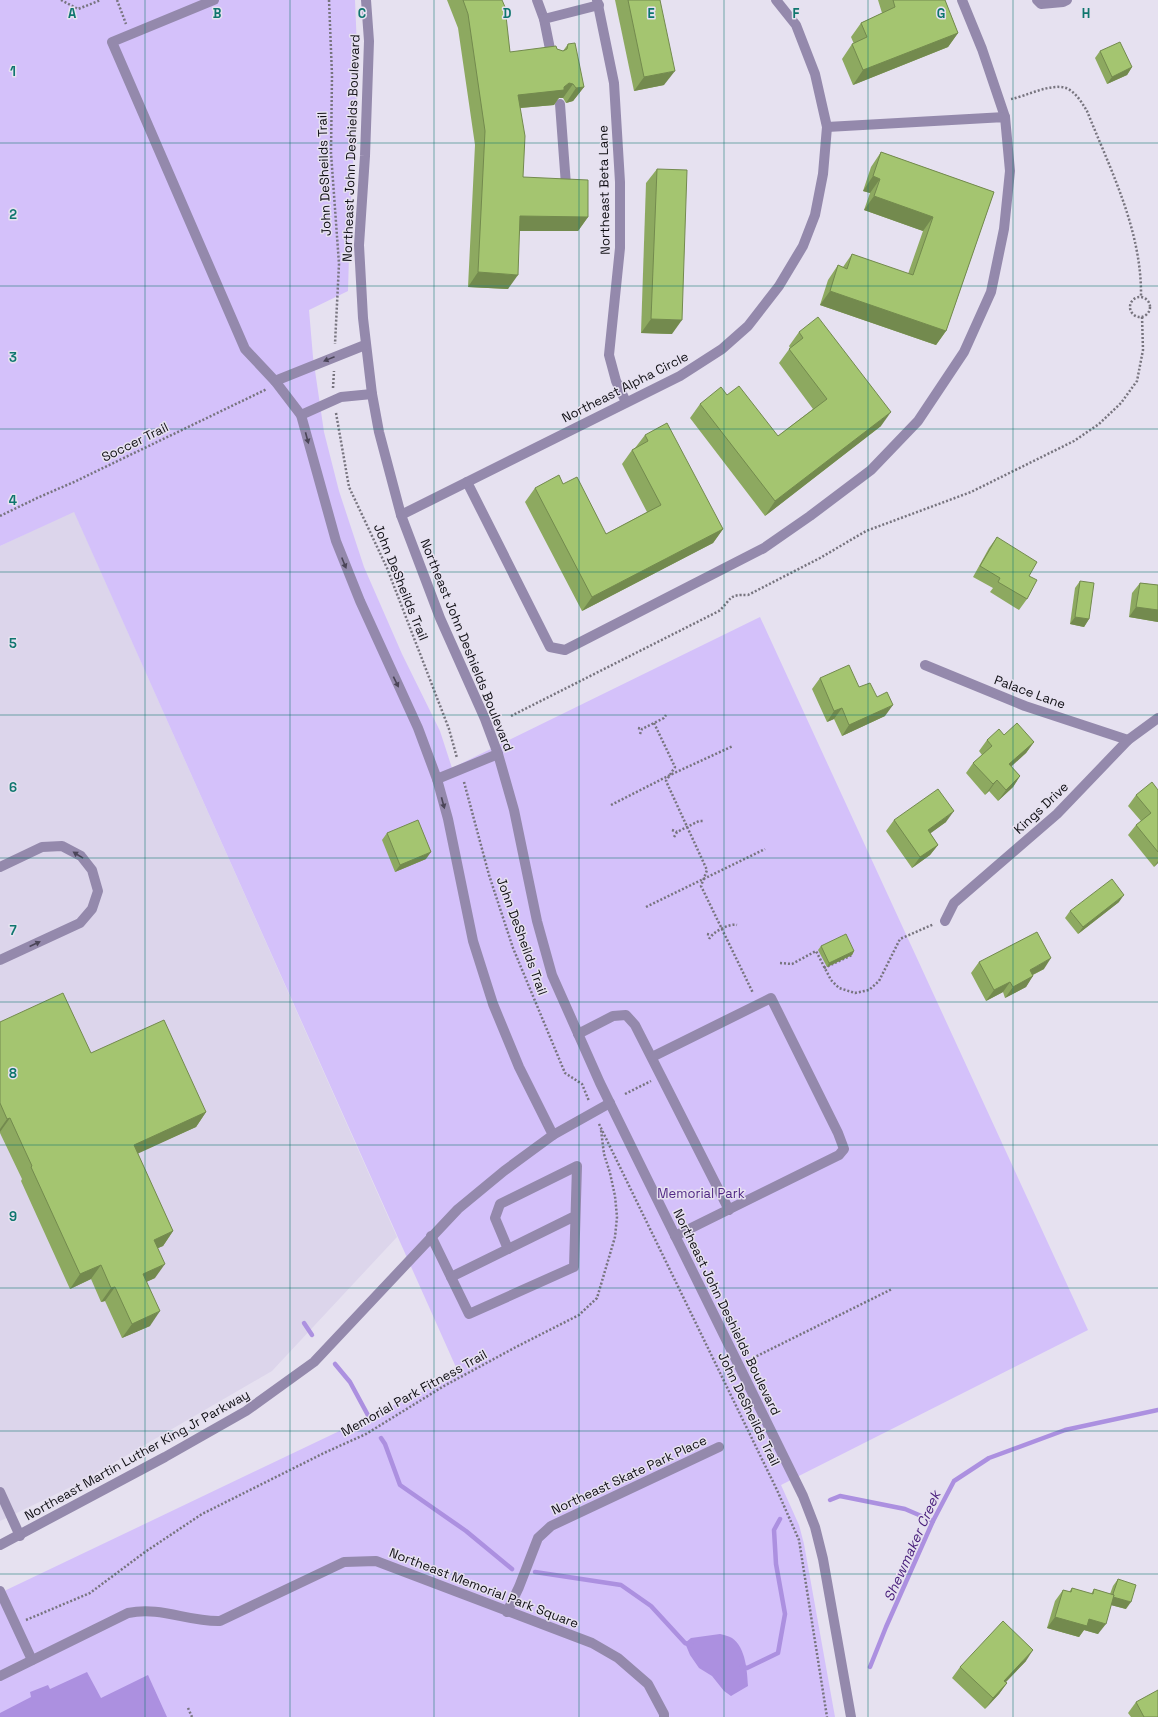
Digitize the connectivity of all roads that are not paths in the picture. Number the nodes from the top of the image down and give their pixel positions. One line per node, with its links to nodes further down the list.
1 (214, 0): 16 (street)
2 (366, 0): 15 (street, Northeast John Deshields Boulevard)
3 (538, 0): 9 (street)
4 (776, 0): 13 (street, Northeast Alpha Circle)
5 (962, 0): 12 (street)
6 (1067, 0): 8 (street)
7 (598, 2): 9 (street); 18 (street, Northeast Beta Lane)
8 (1039, 2)
9 (544, 19): 10 (street)
10 (552, 60)
11 (560, 104): 14 (street)
12 (1006, 117): 13 (street); 20 (street)
13 (827, 127): 18 (street, Northeast Alpha Circle)
14 (566, 185)
15 (365, 345): 16 (street, one-way to 16); 17 (street, Northeast John Deshields Boulevard)
16 (275, 381): 19 (street)
17 (372, 394): 19 (street); 21 (street, Northeast John Deshields Boulevard)
18 (626, 402): 20 (street, Northeast Alpha Circle)
19 (301, 415): 26 (street, one-way to 26)
20 (467, 482): 21 (street, Northeast Alpha Circle)
21 (401, 515): 25 (street, Northeast John Deshields Boulevard)
22 (925, 664): 24 (street, Palace Lane)
23 (1158, 718): 24 (street, Kings Drive)
24 (1128, 740): 28 (street, Kings Drive)
25 (498, 754): 26 (street); 30 (street, Northeast John Deshields Boulevard)
26 (437, 779): 33 (street, one-way to 33)
27 (0, 867): 29 (street, one-way to 27)
28 (945, 921)
29 (0, 960)
30 (578, 1034): 31 (street); 32 (street, Northeast John Deshields Boulevard)
31 (652, 1057): 34 (street); 34 (street)
32 (610, 1103): 33 (street, Northeast Martin Luther King Jr Parkway); 37 (street, Northeast John Deshields Boulevard)
33 (553, 1136): 36 (street, Northeast Martin Luther King Jr Parkway)
34 (729, 1210): 37 (street)
35 (575, 1216): 38 (street); 38 (street); 39 (street)
36 (431, 1236): 39 (street); 42 (street, Northeast Martin Luther King Jr Parkway)
37 (675, 1236): 49 (street, Northeast John Deshields Boulevard)
38 (508, 1250): 39 (street)
39 (451, 1277)
40 (719, 1447): 45 (street, Northeast Skate Park Place)
41 (0, 1492): 42 (street)
42 (20, 1536): 43 (street, Northeast Martin Luther King Jr Parkway)
43 (0, 1545)
44 (0, 1591): 46 (street)
45 (507, 1612): 46 (street, Northeast Memorial Park Square); 48 (street, Northeast Memorial Park Square)
46 (32, 1660): 47 (street, Northeast Memorial Park Square)
47 (0, 1676)
48 (664, 1717)
49 (851, 1717)

